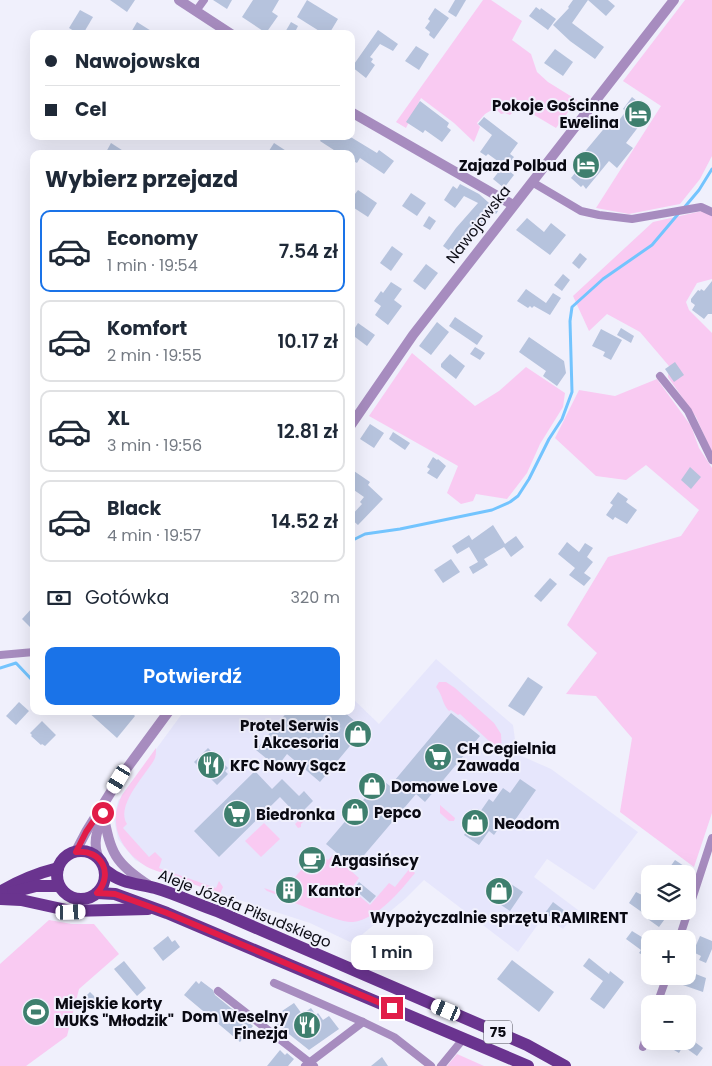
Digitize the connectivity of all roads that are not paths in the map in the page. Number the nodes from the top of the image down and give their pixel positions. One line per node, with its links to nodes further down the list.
1 (179, 0): 4 (street)
2 (204, 0): 4 (street)
3 (674, 0): 7 (street, Nawojowska)
4 (196, 12): 5 (street)
5 (225, 30)
6 (355, 114): 8 (street)
7 (532, 182): 8 (street, Nawojowska); 9 (street)
8 (513, 205): 11 (street, Nawojowska)
9 (712, 212)
10 (660, 376): 12 (street)
11 (355, 419)
12 (712, 460)
13 (30, 652): 14 (street)
14 (0, 655)
15 (166, 715): 16 (street)
16 (104, 808): 18 (street); 19 (street); 22 (street)
17 (712, 838): 26 (street)
18 (76, 852): 19 (main road, 75); 20 (main road)
19 (102, 865): 22 (main road, Aleje Józefa Piłsudskiego / 75); 23 (main road)
20 (58, 868): 21 (main road); 24 (main road)
21 (60, 886): 23 (main road, 75); 24 (main road)
22 (153, 888): 35 (main road, Aleje Józefa Piłsudskiego / 75)
23 (97, 893): 25 (main road, 75)
24 (0, 897): 25 (main road)
25 (160, 910): 30 (main road, 75)
26 (682, 930)
27 (274, 983): 29 (street)
28 (218, 991): 31 (street)
29 (363, 1022): 31 (street); 32 (street)
30 (464, 1038): 33 (street); 34 (main road, 75)
31 (309, 1065)
32 (431, 1066)
33 (441, 1066)
34 (528, 1066)
35 (565, 1066)

